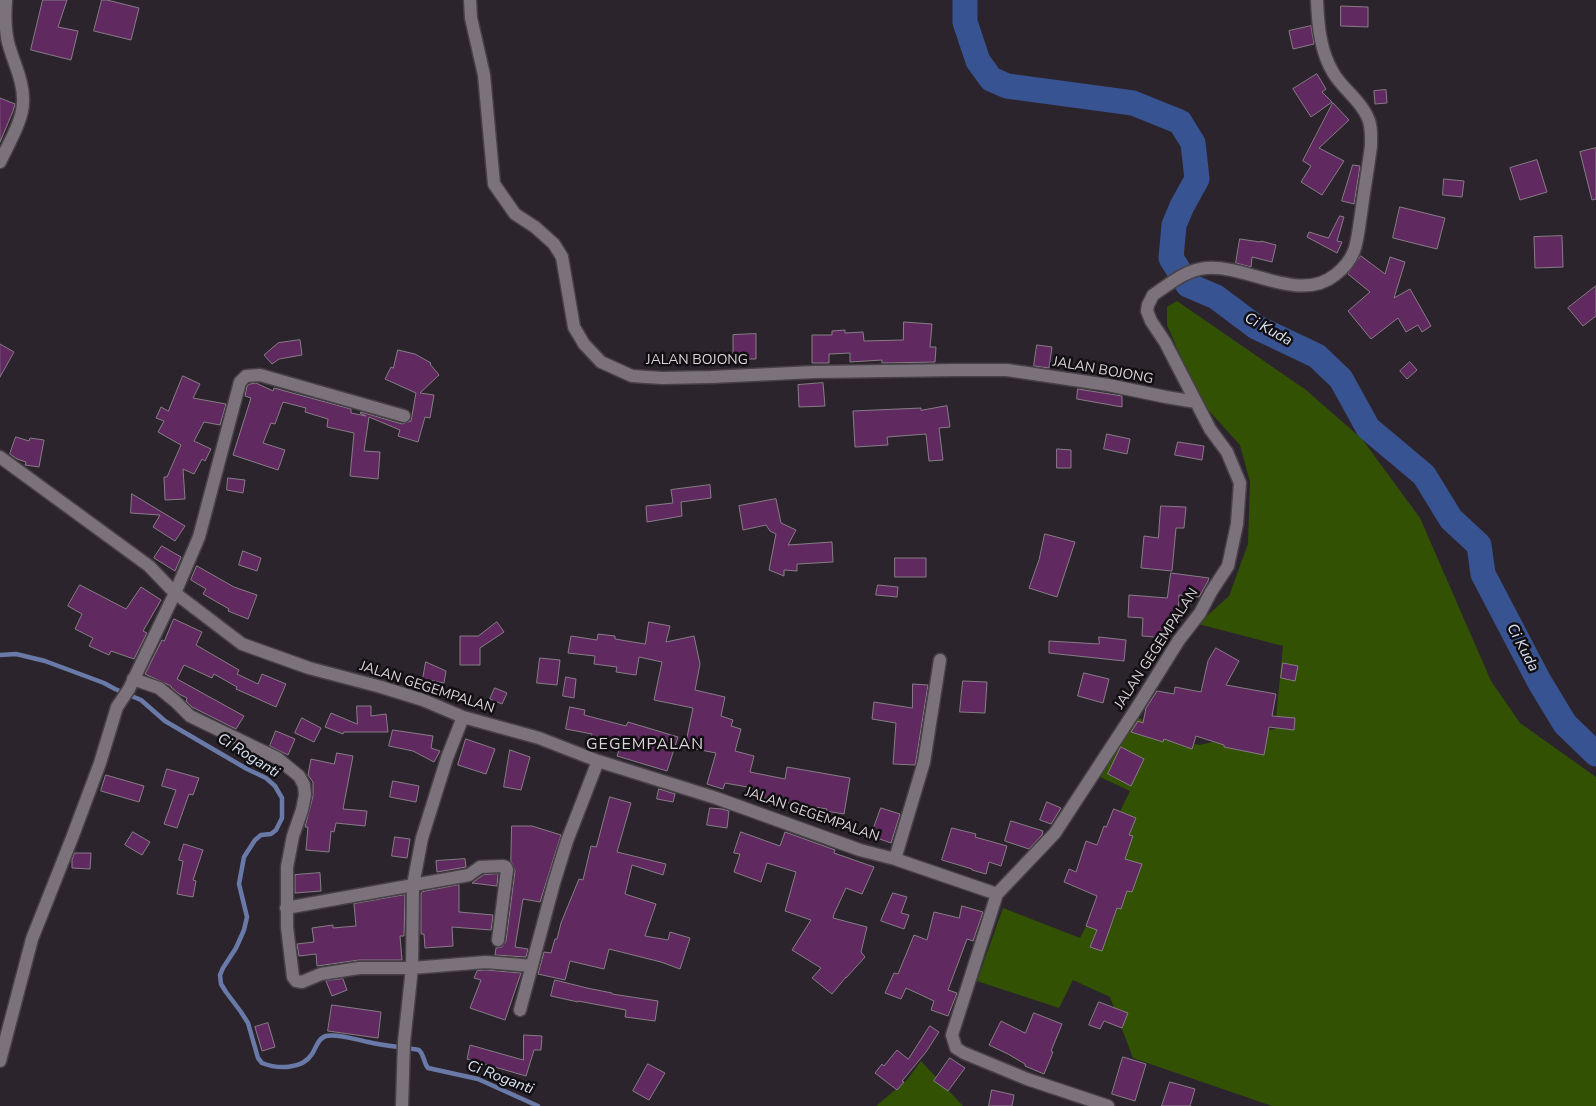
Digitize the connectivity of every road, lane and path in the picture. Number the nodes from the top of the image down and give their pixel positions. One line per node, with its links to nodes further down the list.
1 (6, 0): 4 (street)
2 (470, 0): 5 (street, JALAN BOJONG)
3 (1317, 0): 5 (street, JALAN GEGEMPALAN)
4 (0, 162)
5 (1196, 402): 15 (street, JALAN GEGEMPALAN)
6 (404, 416): 8 (street)
7 (0, 457): 8 (street, JALAN GEGEMPALAN)
8 (175, 593): 10 (street); 11 (street, JALAN GEGEMPALAN)
9 (940, 660): 13 (street)
10 (131, 684): 16 (street); 21 (street)
11 (464, 717): 12 (street, JALAN GEGEMPALAN); 14 (street)
12 (598, 762): 13 (street, JALAN GEGEMPALAN); 18 (street)
13 (895, 859): 15 (street, JALAN GEGEMPALAN)
14 (413, 885): 16 (street); 17 (street); 19 (street)
15 (997, 894): 23 (street)
16 (286, 908): 19 (street)
17 (498, 940)
18 (532, 966): 19 (street); 20 (street)
19 (412, 968): 22 (street)
20 (520, 1010)
21 (0, 1061)
22 (402, 1106)
23 (1108, 1106)

